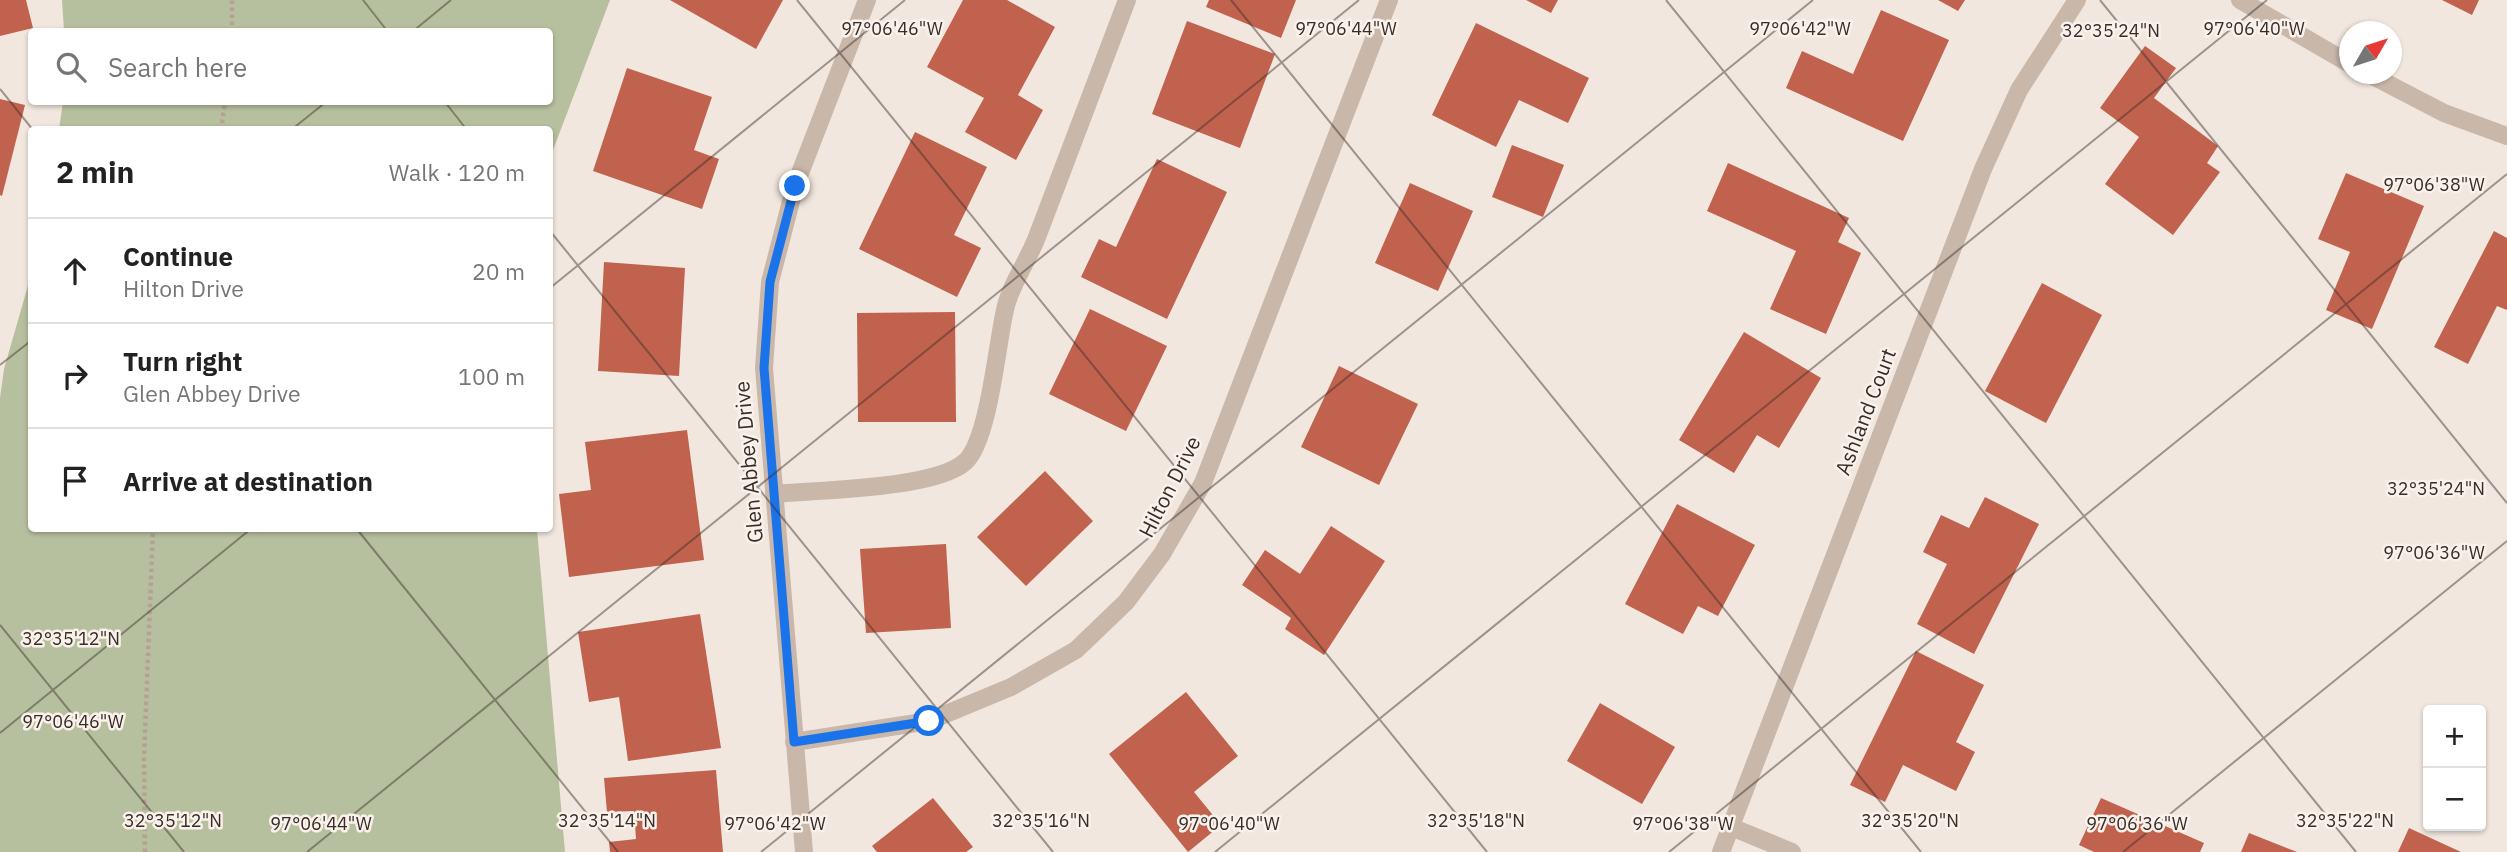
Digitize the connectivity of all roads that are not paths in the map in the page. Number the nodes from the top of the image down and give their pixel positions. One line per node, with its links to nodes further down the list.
1 (867, 0): 9 (street, Glen Abbey Drive)
2 (1128, 0): 9 (street)
3 (1389, 0): 10 (street, Hilton Drive)
4 (2077, 0): 11 (street, Ashland Court)
5 (2240, 0): 6 (street)
6 (2339, 58)
7 (2387, 84): 8 (street)
8 (2507, 136)
9 (774, 494): 10 (street, Glen Abbey Drive)
10 (794, 742): 12 (street, Glen Abbey Drive)
11 (1731, 827): 13 (street, Ashland Court); 14 (street)
12 (804, 852)
13 (1721, 852)
14 (1791, 852)

